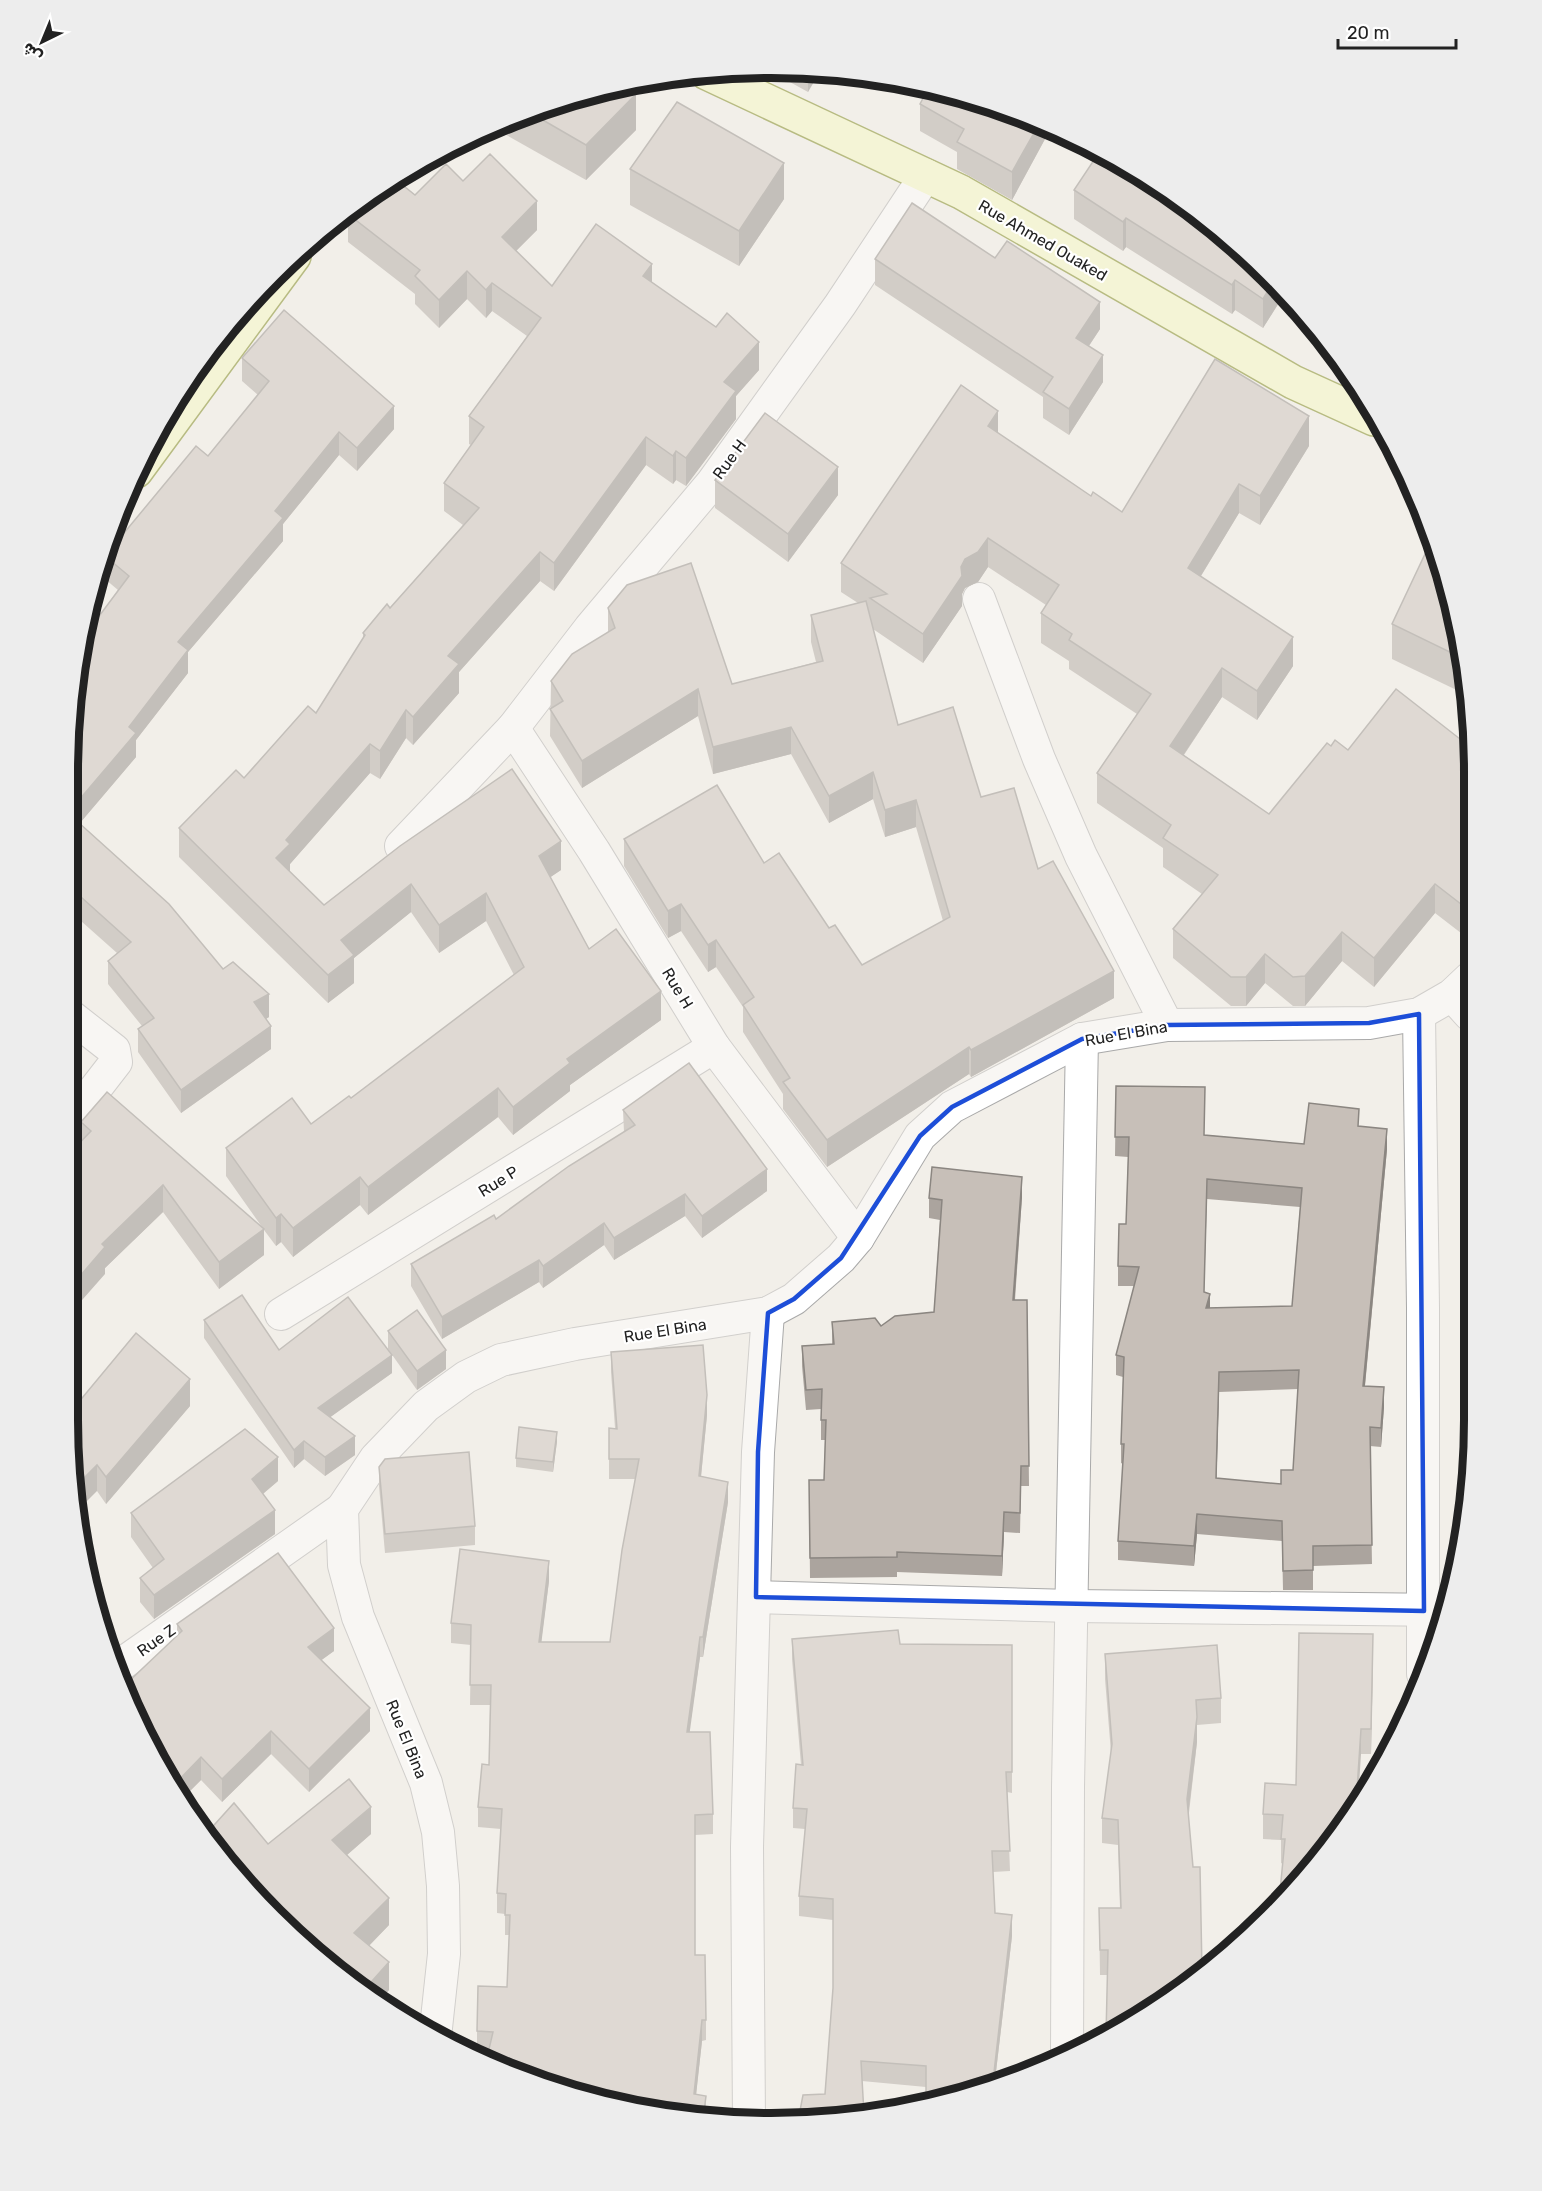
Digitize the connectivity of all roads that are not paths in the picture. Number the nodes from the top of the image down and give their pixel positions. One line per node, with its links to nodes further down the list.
1 (720, 80): 2 (main road, Rue Ahmed Ouaked)
2 (926, 175): 3 (main road, Rue Ahmed Ouaked); 5 (street, Rue H)
3 (1365, 415)
4 (979, 599): 10 (street)
5 (513, 728): 6 (street, Rue H); 12 (street, Rue H)
6 (401, 846)
7 (1464, 996): 8 (street, Rue El Bina)
8 (1419, 1014): 10 (street, Rue El Bina); 20 (street)
9 (78, 1022): 13 (street)
10 (1167, 1025): 11 (street, Rue El Bina)
11 (1082, 1039): 14 (street, Rue El Bina); 19 (street)
12 (714, 1047): 14 (street, Rue H); 16 (street, Rue P)
13 (78, 1112)
14 (858, 1238): 15 (street, Rue El Bina)
15 (768, 1313): 17 (street, Rue El Bina); 18 (street)
16 (281, 1314)
17 (342, 1509): 21 (street, Rue Z); 22 (street, Rue El Bina)
18 (756, 1597): 19 (street); 24 (street)
19 (1072, 1606): 20 (street); 23 (street)
20 (1436, 1611)
21 (123, 1663)
22 (436, 2027)
23 (1067, 2047)
24 (749, 2113)

